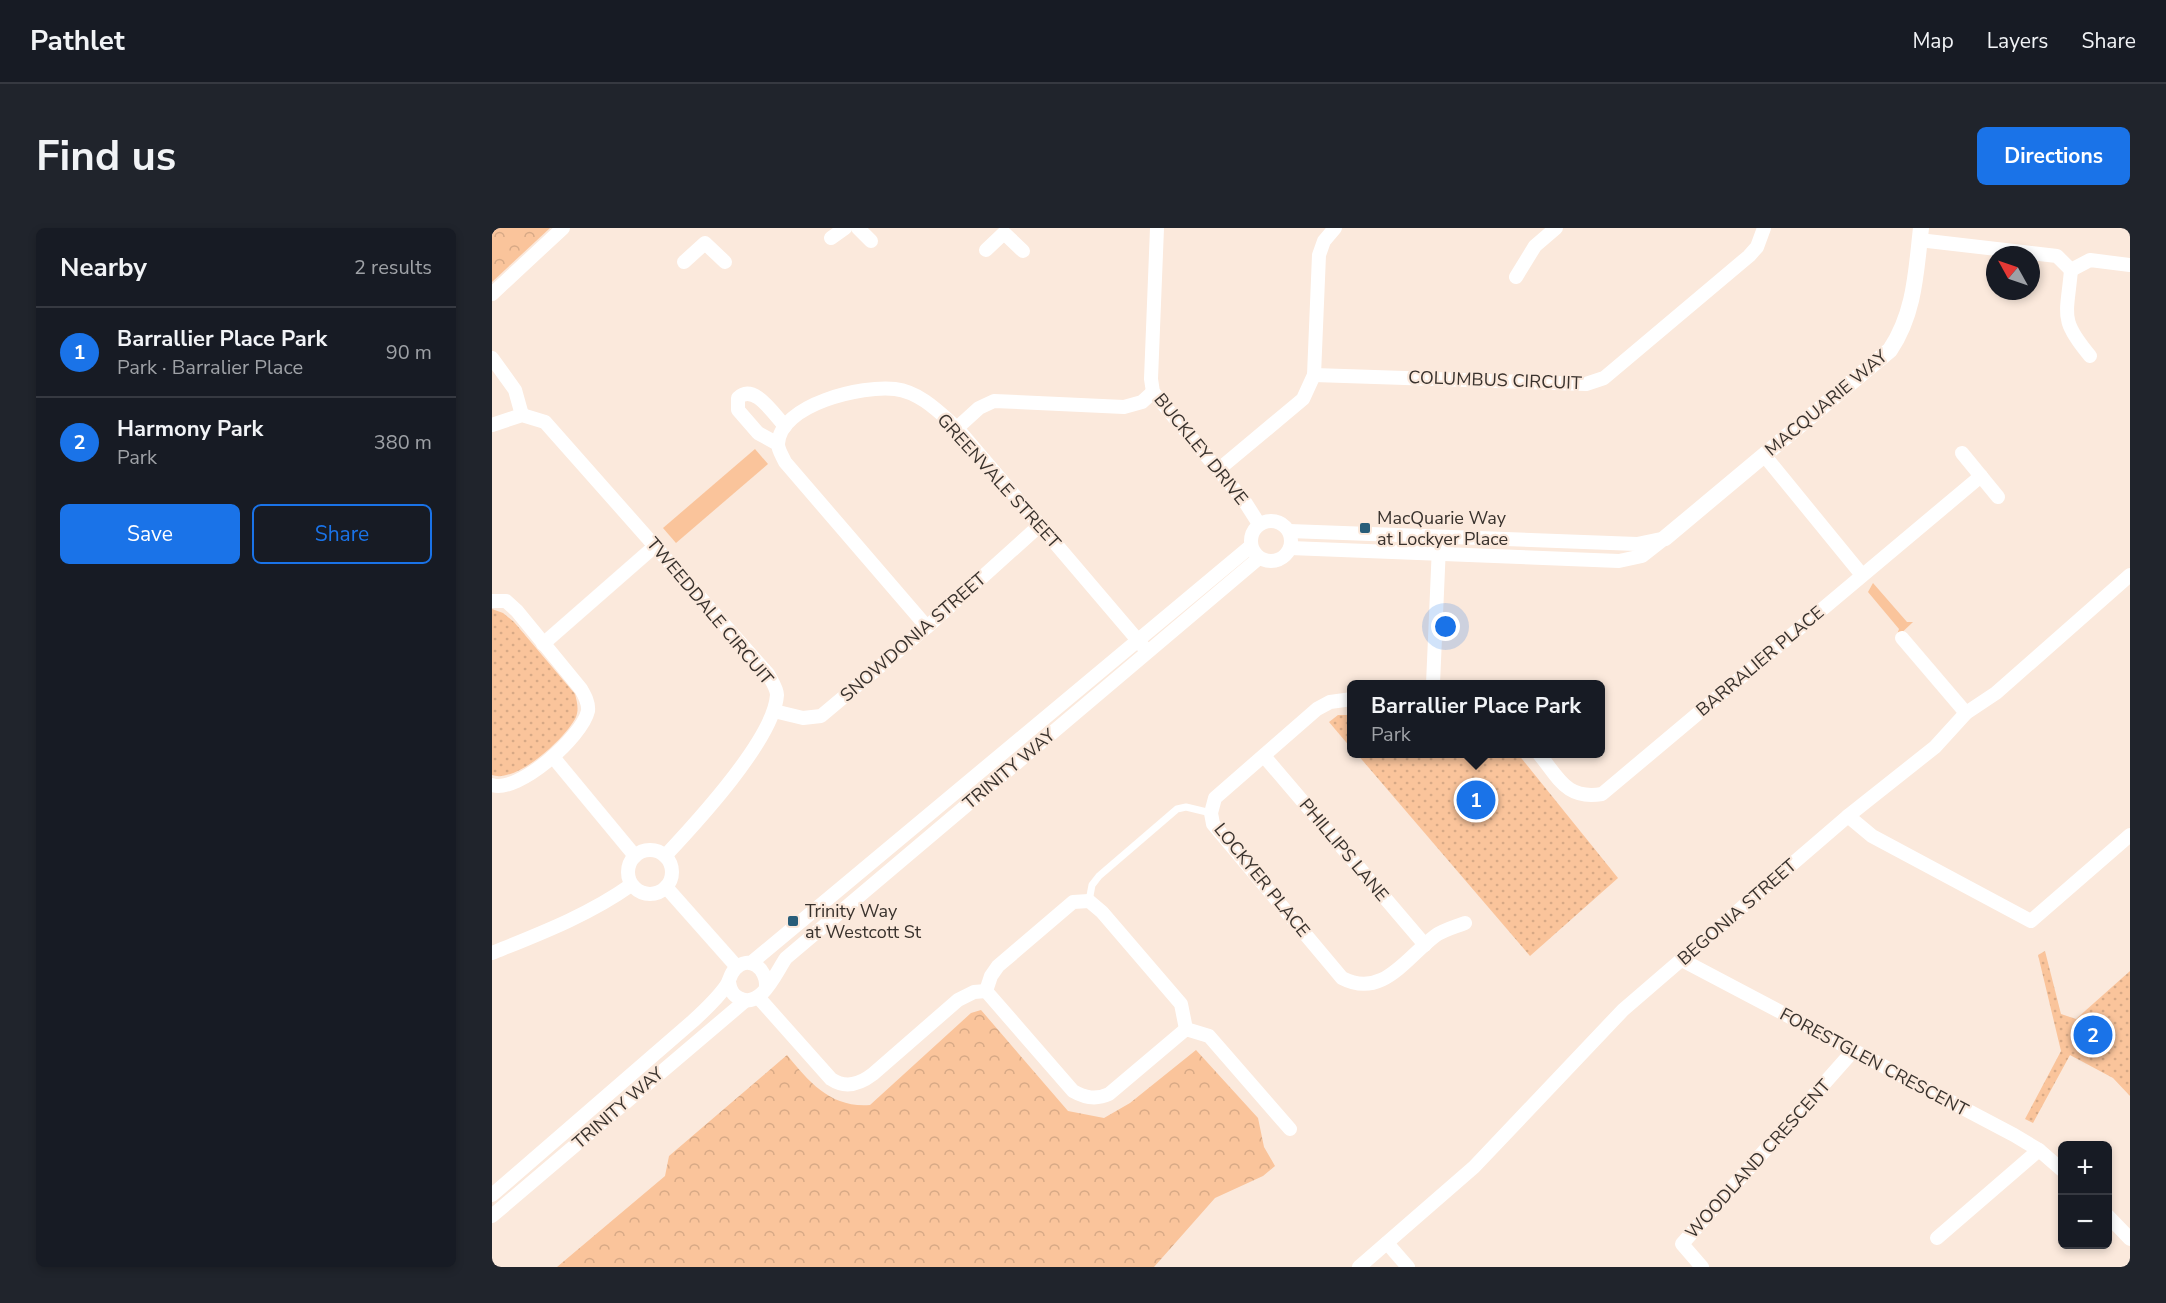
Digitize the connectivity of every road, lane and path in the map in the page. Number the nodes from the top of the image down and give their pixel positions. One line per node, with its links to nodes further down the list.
1 (563, 228): 21 (street)
2 (706, 228): 13 (street)
3 (845, 228): 11 (street)
4 (858, 228): 12 (street)
5 (1157, 228): 25 (street, BUCKLEY DRIVE)
6 (1335, 228): 24 (street)
7 (1556, 228): 20 (street)
8 (1764, 228): 24 (street, COLUMBUS CIRCUIT)
9 (1005, 231): 14 (street); 15 (street)
10 (1920, 234): 19 (street); 32 (street, MACQUARIE WAY)
11 (831, 238)
12 (870, 241)
13 (705, 243): 16 (street); 17 (street)
14 (986, 250)
15 (1023, 251)
16 (684, 262)
17 (725, 262)
18 (2130, 265): 19 (street)
19 (2071, 270): 22 (street)
20 (1516, 278)
21 (492, 294)
22 (2090, 356)
23 (492, 358): 26 (street)
24 (1314, 375): 33 (street)
25 (1153, 392): 29 (street); 33 (street, BUCKLEY DRIVE)
26 (522, 415): 27 (street); 41 (street, TWEEDDALE CIRCUIT)
27 (492, 425)
28 (785, 426): 29 (street, GREENVALE STREET); 30 (street); 30 (street)
29 (957, 428): 37 (street, GREENVALE STREET)
30 (778, 444): 49 (street)
31 (1962, 453): 34 (street)
32 (1764, 455): 40 (street, MACQUARIE WAY); 47 (street)
33 (1218, 470): 36 (street, BUCKLEY DRIVE)
34 (1981, 476): 35 (street); 47 (street, BARRALIER PLACE)
35 (1998, 497)
36 (1259, 524): 38 (street); 42 (street)
37 (1040, 526): 49 (street, SNOWDONIA STREET); 51 (street, GREENVALE STREET)
38 (1289, 531): 39 (street, MACQUARIE WAY); 43 (street)
39 (1440, 536): 40 (street, MACQUARIE WAY); 44 (street)
40 (1665, 538): 44 (street, MACQUARIE WAY)
41 (655, 546): 52 (street); 56 (street, TWEEDDALE CIRCUIT)
42 (1251, 546): 45 (street); 51 (street, TRINITY WAY)
43 (1290, 548): 44 (street, MACQUARIE WAY); 45 (street, TRINITY WAY)
44 (1439, 554): 54 (street)
45 (1259, 558): 53 (street, TRINITY WAY)
46 (2130, 574): 57 (street, BEGONIA STREET)
47 (1862, 575): 60 (street, BARRALIER PLACE)
48 (492, 601): 52 (street)
49 (927, 627): 56 (street, SNOWDONIA STREET)
50 (1902, 638): 57 (street)
51 (1138, 639): 53 (street, GREENVALE STREET); 74 (street, TRINITY WAY)
52 (543, 644): 59 (street)
53 (1148, 651): 78 (street, TRINITY WAY)
54 (1433, 680)
55 (1347, 700): 58 (street, LOCKYER PLACE)
56 (774, 711): 65 (street, TWEEDDALE CIRCUIT)
57 (1966, 713): 63 (street, BEGONIA STREET)
58 (1264, 756): 62 (street, LOCKYER PLACE); 71 (street, PHILLIPS LANE)
59 (553, 758): 61 (street); 66 (street)
60 (1543, 758)
61 (492, 785)
62 (1211, 813): 69 (lane); 71 (street, LOCKYER PLACE)
63 (1848, 816): 64 (street); 73 (street, BEGONIA STREET)
64 (2130, 835)
65 (665, 855): 66 (street); 68 (street)
66 (635, 856): 67 (street)
67 (631, 885): 68 (street); 72 (street)
68 (666, 888): 75 (street)
69 (1089, 902): 77 (street); 79 (street)
70 (1465, 923): 71 (street, LOCKYER PLACE)
71 (1425, 945)
72 (492, 953)
73 (1682, 960): 80 (street, FORESTGLEN CRESCENT); 89 (street, BEGONIA STREET)
74 (751, 963): 75 (street, TRINITY WAY); 78 (street)
75 (737, 967): 76 (street, TRINITY WAY)
76 (729, 982): 78 (street); 84 (street, TRINITY WAY)
77 (986, 991): 78 (street); 79 (street)
78 (757, 995): 85 (street, TRINITY WAY)
79 (1186, 1029): 81 (street)
80 (1853, 1051): 82 (street, FORESTGLEN CRESCENT); 92 (street, WOODLAND CRESCENT)
81 (1290, 1130)
82 (2039, 1150): 83 (street, FORESTGLEN CRESCENT); 87 (street)
83 (2058, 1167)
84 (492, 1195)
85 (492, 1216)
86 (2112, 1220): 88 (street)
87 (1937, 1238)
88 (2130, 1239)
89 (1387, 1243): 90 (street, BEGONIA STREET); 91 (street)
90 (1359, 1267)
91 (1408, 1267)
92 (1702, 1267)

